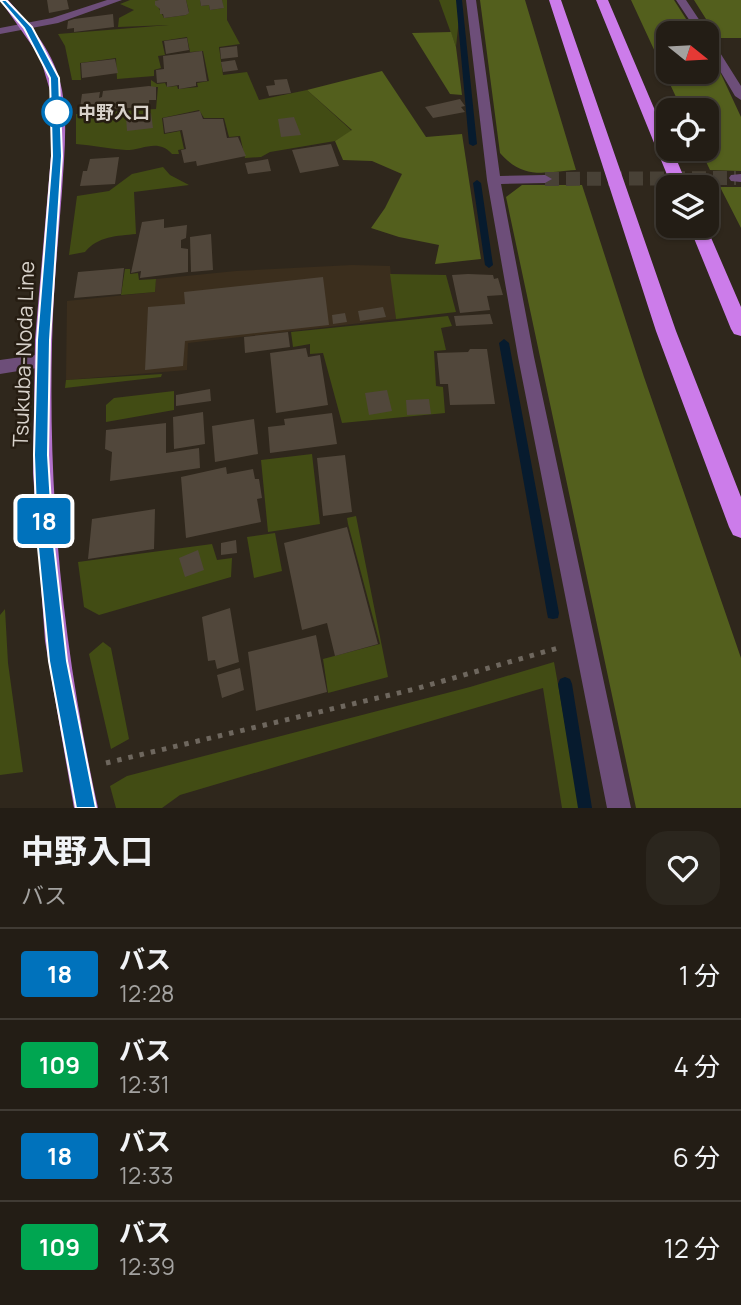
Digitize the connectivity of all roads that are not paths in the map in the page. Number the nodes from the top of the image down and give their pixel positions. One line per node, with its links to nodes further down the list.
1 (3, 0): 8 (main road, Tsukuba-Noda Line)
2 (117, 0): 8 (street)
3 (471, 0): 14 (street)
4 (555, 0): 19 (highway)
5 (602, 0): 12 (highway)
6 (681, 0): 7 (street)
7 (695, 21)
8 (28, 27): 9 (street); 17 (main road, Tsukuba-Noda Line)
9 (0, 31)
10 (719, 60): 11 (street)
11 (741, 96)
12 (675, 175)
13 (545, 179): 14 (street)
14 (494, 180): 21 (street)
15 (702, 238): 16 (highway)
16 (741, 328)
17 (43, 361): 18 (street); 20 (main road, Tsukuba-Noda Line)
18 (0, 367)
19 (741, 527)
20 (86, 808)
21 (619, 808)

